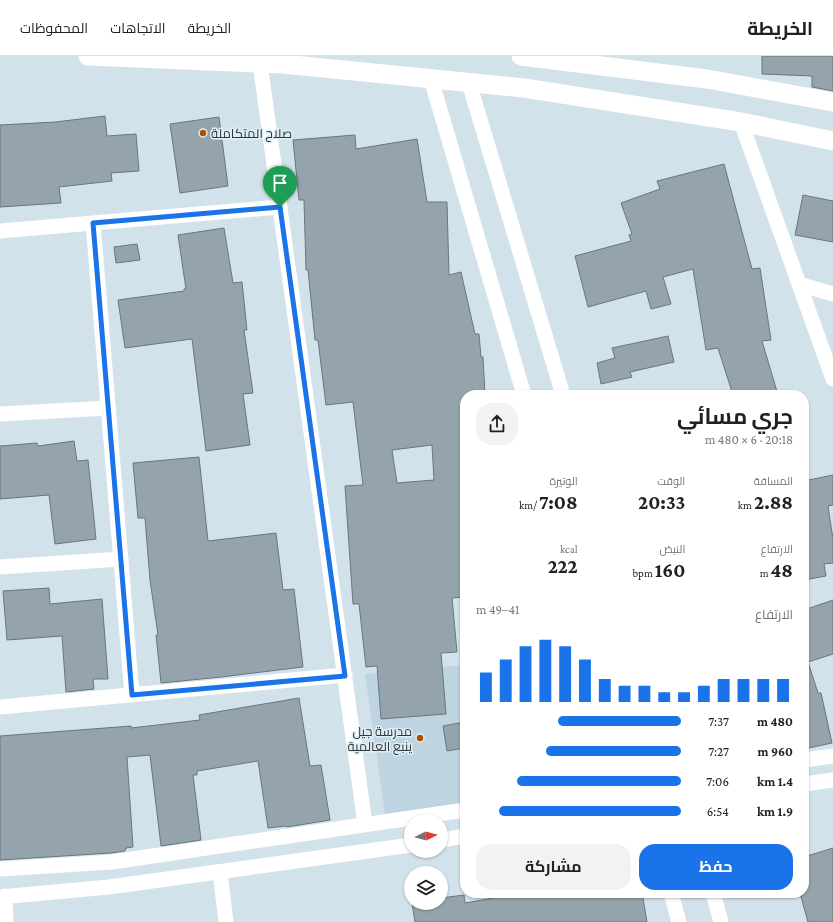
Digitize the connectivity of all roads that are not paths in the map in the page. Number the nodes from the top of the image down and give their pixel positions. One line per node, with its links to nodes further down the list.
1 (88, 56): 3 (street)
2 (521, 56): 6 (street)
3 (260, 63): 4 (street); 9 (street)
4 (431, 79): 5 (street); 15 (street)
5 (469, 83): 7 (street); 16 (street)
6 (833, 102)
7 (741, 122): 8 (street); 12 (street)
8 (833, 141)
9 (280, 207): 10 (street); 21 (street)
10 (93, 223): 11 (street); 17 (street)
11 (0, 231)
12 (799, 284): 13 (street); 14 (street)
13 (833, 294)
14 (833, 380)
15 (523, 390)
16 (561, 390)
17 (108, 408): 18 (street); 19 (street)
18 (0, 414)
19 (121, 559): 20 (street); 22 (street)
20 (0, 567)
21 (345, 676): 22 (street); 29 (street)
22 (132, 695): 23 (street)
23 (0, 708)
24 (833, 756): 25 (street)
25 (809, 759)
26 (833, 780): 27 (street)
27 (809, 783)
28 (460, 811): 29 (street)
29 (365, 824): 33 (street)
30 (460, 837): 31 (street)
31 (448, 839)
32 (404, 846): 34 (street)
33 (0, 869)
34 (220, 872): 35 (street); 39 (street)
35 (2, 896): 38 (street)
36 (672, 898): 40 (street)
37 (714, 898): 41 (street)
38 (6, 922)
39 (226, 922)
40 (679, 922)
41 (721, 922)

